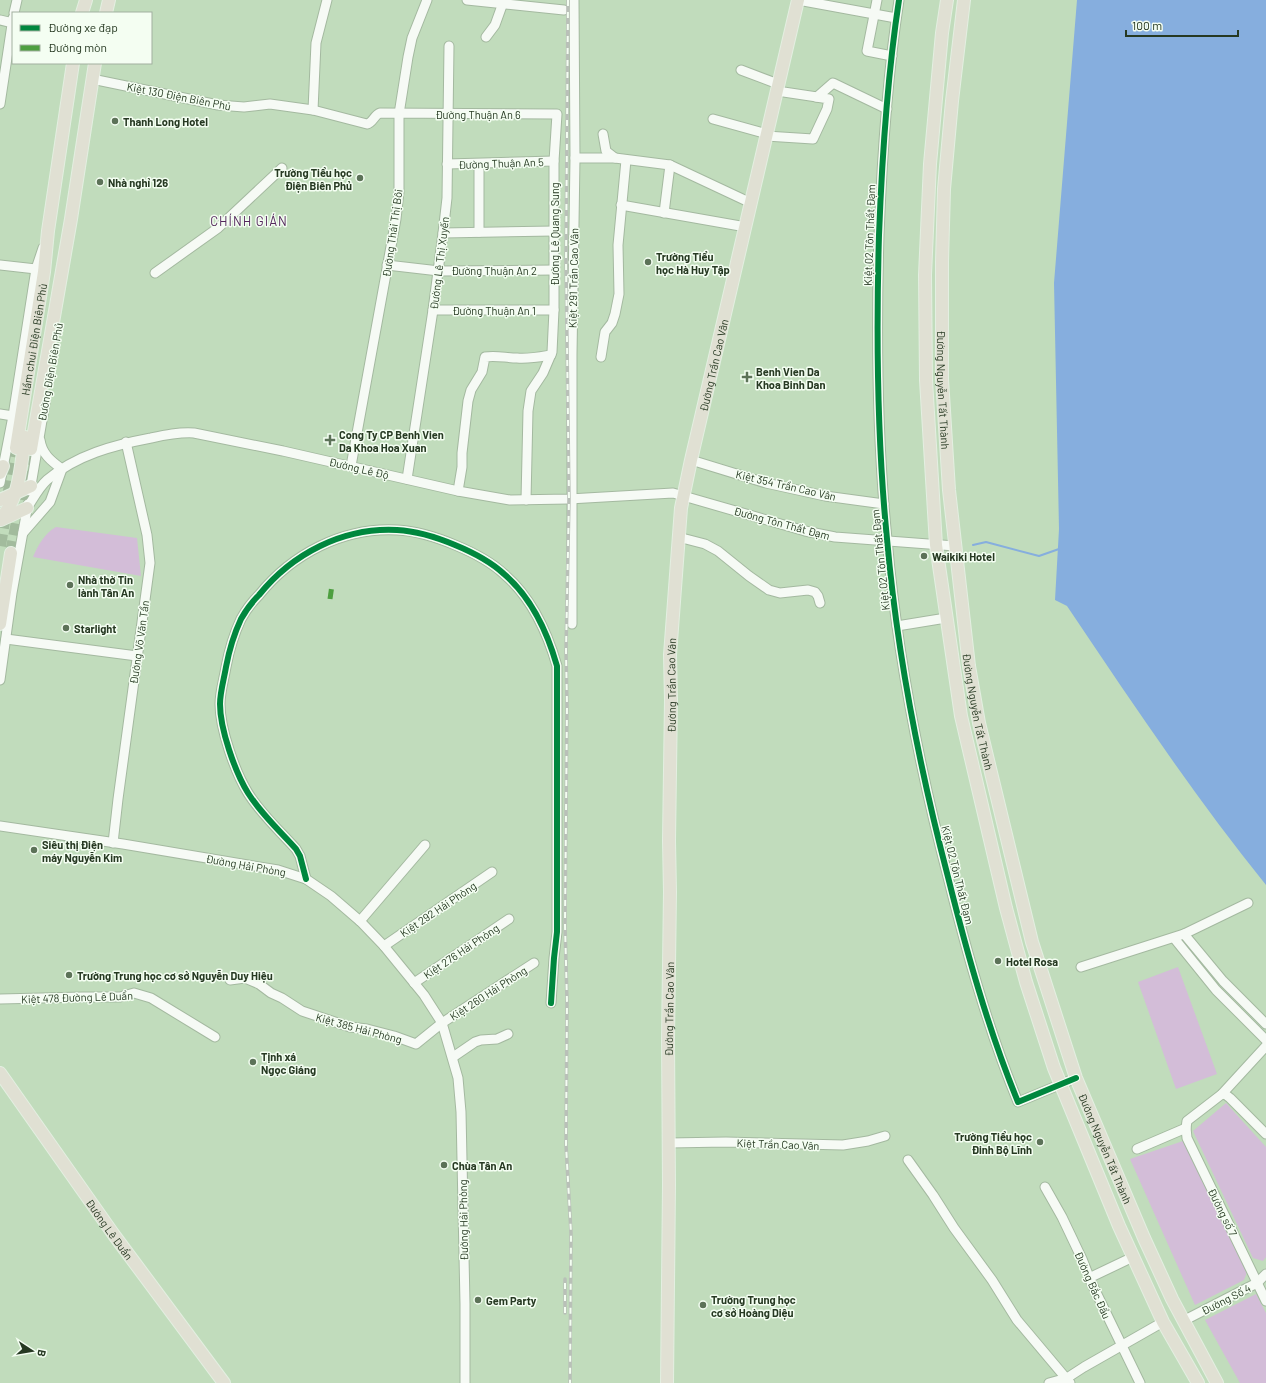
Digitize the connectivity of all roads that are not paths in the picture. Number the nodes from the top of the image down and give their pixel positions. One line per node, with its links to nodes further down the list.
1 (17, 0): 15 (street)
2 (86, 0): 16 (main road)
3 (109, 0): 17 (main road)
4 (327, 0): 36 (street)
5 (427, 0): 37 (street, Đường Thái Thị Bôi)
6 (467, 0): 13 (street)
7 (574, 0): 43 (street, Kiệt 291 Trần Cao Vân)
8 (798, 0): 18 (street); 32 (main road, Đường Trần Cao Vân)
9 (877, 0): 18 (street)
10 (899, 0): 19 (street, Kiệt 02 Tôn Thất Đạm)
11 (947, 0): 23 (main road, Đường Nguyễn Tất Thành)
12 (964, 0): 24 (main road, Đường Nguyễn Tất Thành)
13 (504, 2): 14 (street); 25 (street)
14 (564, 10)
15 (14, 12)
16 (82, 12)
17 (106, 12)
18 (874, 15): 19 (street); 27 (street)
19 (896, 18): 27 (street, Kiệt 02 Tôn Thất Đạm)
20 (0, 20): 21 (street)
21 (12, 21)
22 (12, 27): 34 (street)
23 (942, 33): 24 (main road); 60 (main road, Đường Nguyễn Tất Thành)
24 (959, 35): 61 (main road, Đường Nguyễn Tất Thành)
25 (486, 37)
26 (449, 46): 38 (street, Đường Lê Thị Xuyến)
27 (892, 56): 35 (street, Kiệt 02 Tôn Thất Đạm)
28 (73, 64): 55 (main road)
29 (95, 64): 31 (main road, Đường Điện Biên Phủ)
30 (741, 70): 32 (street)
31 (92, 79): 36 (street, Kiệt 130 Điện Biên Phủ); 59 (main road, Đường Điện Biên Phủ)
32 (778, 87): 33 (street); 42 (main road, Đường Trần Cao Vân)
33 (816, 97): 35 (street); 42 (street)
34 (0, 104)
35 (887, 109): 92 (street, Kiệt 02 Tôn Thất Đạm)
36 (313, 110): 37 (street, Kiệt 130 Điện Biên Phủ)
37 (399, 114): 38 (street, Đường Thuận An 6); 63 (street, Đường Thái Thị Bôi)
38 (449, 114): 39 (street, Đường Thuận An 6); 47 (street, Đường Lê Thị Xuyến)
39 (557, 114): 46 (street, Đường Lê Quang Sung)
40 (713, 119): 42 (street)
41 (603, 134): 44 (street)
42 (767, 135): 51 (main road, Đường Trần Cao Vân)
43 (574, 158): 44 (street); 89 (street, Kiệt 291 Trần Cao Vân)
44 (615, 158): 45 (street)
45 (626, 160): 49 (street); 52 (street)
46 (554, 162): 48 (street, Đường Thuận An 5); 56 (street, Đường Lê Quang Sung)
47 (447, 164): 48 (street, Đường Thuận An 5); 58 (street, Đường Lê Thị Xuyến)
48 (478, 164): 57 (street)
49 (670, 165): 51 (street); 53 (street)
50 (282, 168): 67 (street)
51 (751, 203): 54 (main road, Đường Trần Cao Vân)
52 (621, 205): 53 (street); 71 (street)
53 (664, 213): 54 (street)
54 (746, 227): 78 (main road, Đường Trần Cao Vân)
55 (48, 231): 64 (street); 76 (main road, Hầm chui Điện Biên Phủ)
56 (554, 231): 57 (street); 66 (street, Đường Lê Quang Sung)
57 (479, 232): 58 (street)
58 (444, 233): 65 (street, Đường Lê Thị Xuyến)
59 (66, 248): 74 (street, Đường Điện Biên Phủ); 77 (main road, Hầm chui Điện Biên Phủ); 87 (main road)
60 (926, 262): 61 (main road); 98 (main road, Đường Nguyễn Tất Thành)
61 (942, 262): 99 (main road, Đường Nguyễn Tất Thành)
62 (0, 265): 64 (street)
63 (387, 265): 65 (street, Đường Thuận An 2); 79 (street, Đường Thái Thị Bôi)
64 (36, 269): 73 (street)
65 (439, 270): 66 (street, Đường Thuận An 2); 68 (street, Đường Lê Thị Xuyến)
66 (554, 270): 69 (street, Đường Lê Quang Sung)
67 (154, 273)
68 (433, 310): 69 (street, Đường Thuận An 1); 82 (street, Đường Lê Thị Xuyến)
69 (554, 310): 70 (street, Đường Lê Quang Sung)
70 (551, 355): 86 (street); 91 (street, Đường Lê Quang Sung)
71 (601, 357)
72 (0, 414): 73 (street)
73 (12, 416): 81 (street)
74 (40, 433): 80 (street); 85 (street, Đường Điện Biên Phủ)
75 (126, 442): 79 (street, Đường Lê Độ); 80 (street, Đường Lê Độ); 107 (street, Đường Võ Văn Tần)
76 (16, 448)
77 (31, 449)
78 (690, 460): 88 (main road, Đường Trần Cao Vân); 92 (street, Kiệt 354 Trần Cao Vân)
79 (351, 466): 82 (street, Đường Lê Độ)
80 (62, 469): 83 (street, Đường Lê Độ); 95 (street)
81 (2, 470): 84 (street)
82 (407, 479): 86 (street, Đường Lê Độ)
83 (46, 482): 85 (street, Đường Lê Độ); 93 (street, Đường Lê Độ)
84 (0, 483)
85 (31, 486): 87 (main road); 93 (street, Đường Điện Biên Phủ)
86 (458, 491): 91 (street, Đường Lê Độ)
87 (16, 493): 90 (main road); 94 (main road)
88 (683, 496): 89 (street, Đường Lê Độ); 96 (main road, Đường Trần Cao Vân); 97 (street, Đường Tôn Thất Đạm)
89 (573, 499): 91 (street, Đường Lê Độ); 104 (street, Kiệt 291 Trần Cao Vân)
90 (0, 500)
91 (526, 500)
92 (884, 504): 97 (street, Kiệt 02 Tôn Thất Đạm)
93 (27, 508): 94 (main road); 95 (street, Đường Điện Biên Phủ)
94 (0, 519)
95 (23, 533): 106 (street, Đường Điện Biên Phủ)
96 (678, 537): 101 (street); 142 (main road, Đường Trần Cao Vân)
97 (887, 541): 98 (street, Đường Tôn Thất Đạm); 105 (street, Kiệt 02 Tôn Thất Đạm)
98 (936, 545): 99 (street, Đường Tôn Thất Đạm); 102 (main road, Đường Nguyễn Tất Thành)
99 (955, 546): 110 (main road, Đường Nguyễn Tất Thành)
100 (11, 553): 103 (main road)
101 (820, 603)
102 (946, 618): 105 (street); 111 (main road, Đường Nguyễn Tất Thành)
103 (0, 624)
104 (572, 624)
105 (897, 626): 137 (street, Kiệt 02 Tôn Thất Đạm)
106 (6, 639): 107 (street); 108 (street, Đường Điện Biên Phủ)
107 (137, 656): 112 (street, Đường Võ Văn Tần)
108 (0, 680)
109 (0, 826): 112 (street, Đường Hải Phòng)
110 (1004, 827): 111 (main road); 136 (main road, Đường Nguyễn Tất Thành)
111 (988, 832): 137 (main road, Đường Nguyễn Tất Thành)
112 (113, 843): 115 (street, Đường Hải Phòng)
113 (425, 845): 118 (street)
114 (492, 872): 121 (street, Kiệt 292 Hải Phòng)
115 (306, 879): 118 (street, Đường Hải Phòng); 127 (street)
116 (1248, 903): 119 (street)
117 (509, 919): 125 (street, Kiệt 276 Hải Phòng)
118 (360, 921): 121 (street, Đường Hải Phòng)
119 (1184, 934): 120 (street); 129 (street)
120 (1174, 938): 123 (street); 132 (street)
121 (384, 946): 125 (street, Đường Hải Phòng)
122 (534, 963): 128 (street, Kiệt 260 Hải Phòng)
123 (1081, 967)
124 (230, 980): 128 (street, Kiệt 385 Hải Phòng)
125 (414, 983): 128 (street, Đường Hải Phòng)
126 (0, 999): 131 (street, Kiệt 478 Đường Lê Duẩn)
127 (551, 1003)
128 (442, 1023): 134 (street, Đường Hải Phòng)
129 (1266, 1024)
130 (508, 1034): 134 (street)
131 (216, 1037)
132 (1266, 1040)
133 (1266, 1046): 138 (street)
134 (453, 1057): 156 (street, Đường Hải Phòng)
135 (0, 1073): 155 (main road, Đường Lê Duẩn)
136 (1076, 1078): 137 (street); 151 (main road, Đường Nguyễn Tất Thành)
137 (1060, 1085): 146 (main road, Đường Nguyễn Tất Thành)
138 (1222, 1094): 139 (street); 140 (street)
139 (1186, 1124): 143 (street); 149 (street, Đường số 7)
140 (1266, 1134)
141 (885, 1136): 142 (street, Kiệt Trần Cao Vân)
142 (669, 1143): 157 (main road, Đường Trần Cao Vân)
143 (1138, 1149)
144 (908, 1160): 154 (street)
145 (1046, 1187): 148 (street, Đường Bắc Đẩu)
146 (1133, 1257): 148 (street); 152 (main road, Đường Nguyễn Tất Thành)
147 (1266, 1274): 149 (street, Đường Số 4)
148 (1089, 1278): 153 (street, Đường Bắc Đẩu)
149 (1257, 1284): 150 (street, Đường số 7); 151 (street, Đường Số 4)
150 (1266, 1301)
151 (1181, 1317): 152 (main road); 161 (main road, Đường Nguyễn Tất Thành)
152 (1163, 1322): 153 (street); 160 (main road, Đường Nguyễn Tất Thành)
153 (1121, 1346): 154 (street); 159 (street, Đường Bắc Đẩu)
154 (1068, 1381): 158 (street)
155 (224, 1383)
156 (465, 1383)
157 (667, 1383)
158 (1049, 1383)
159 (1140, 1383)
160 (1198, 1383)
161 (1217, 1383)

